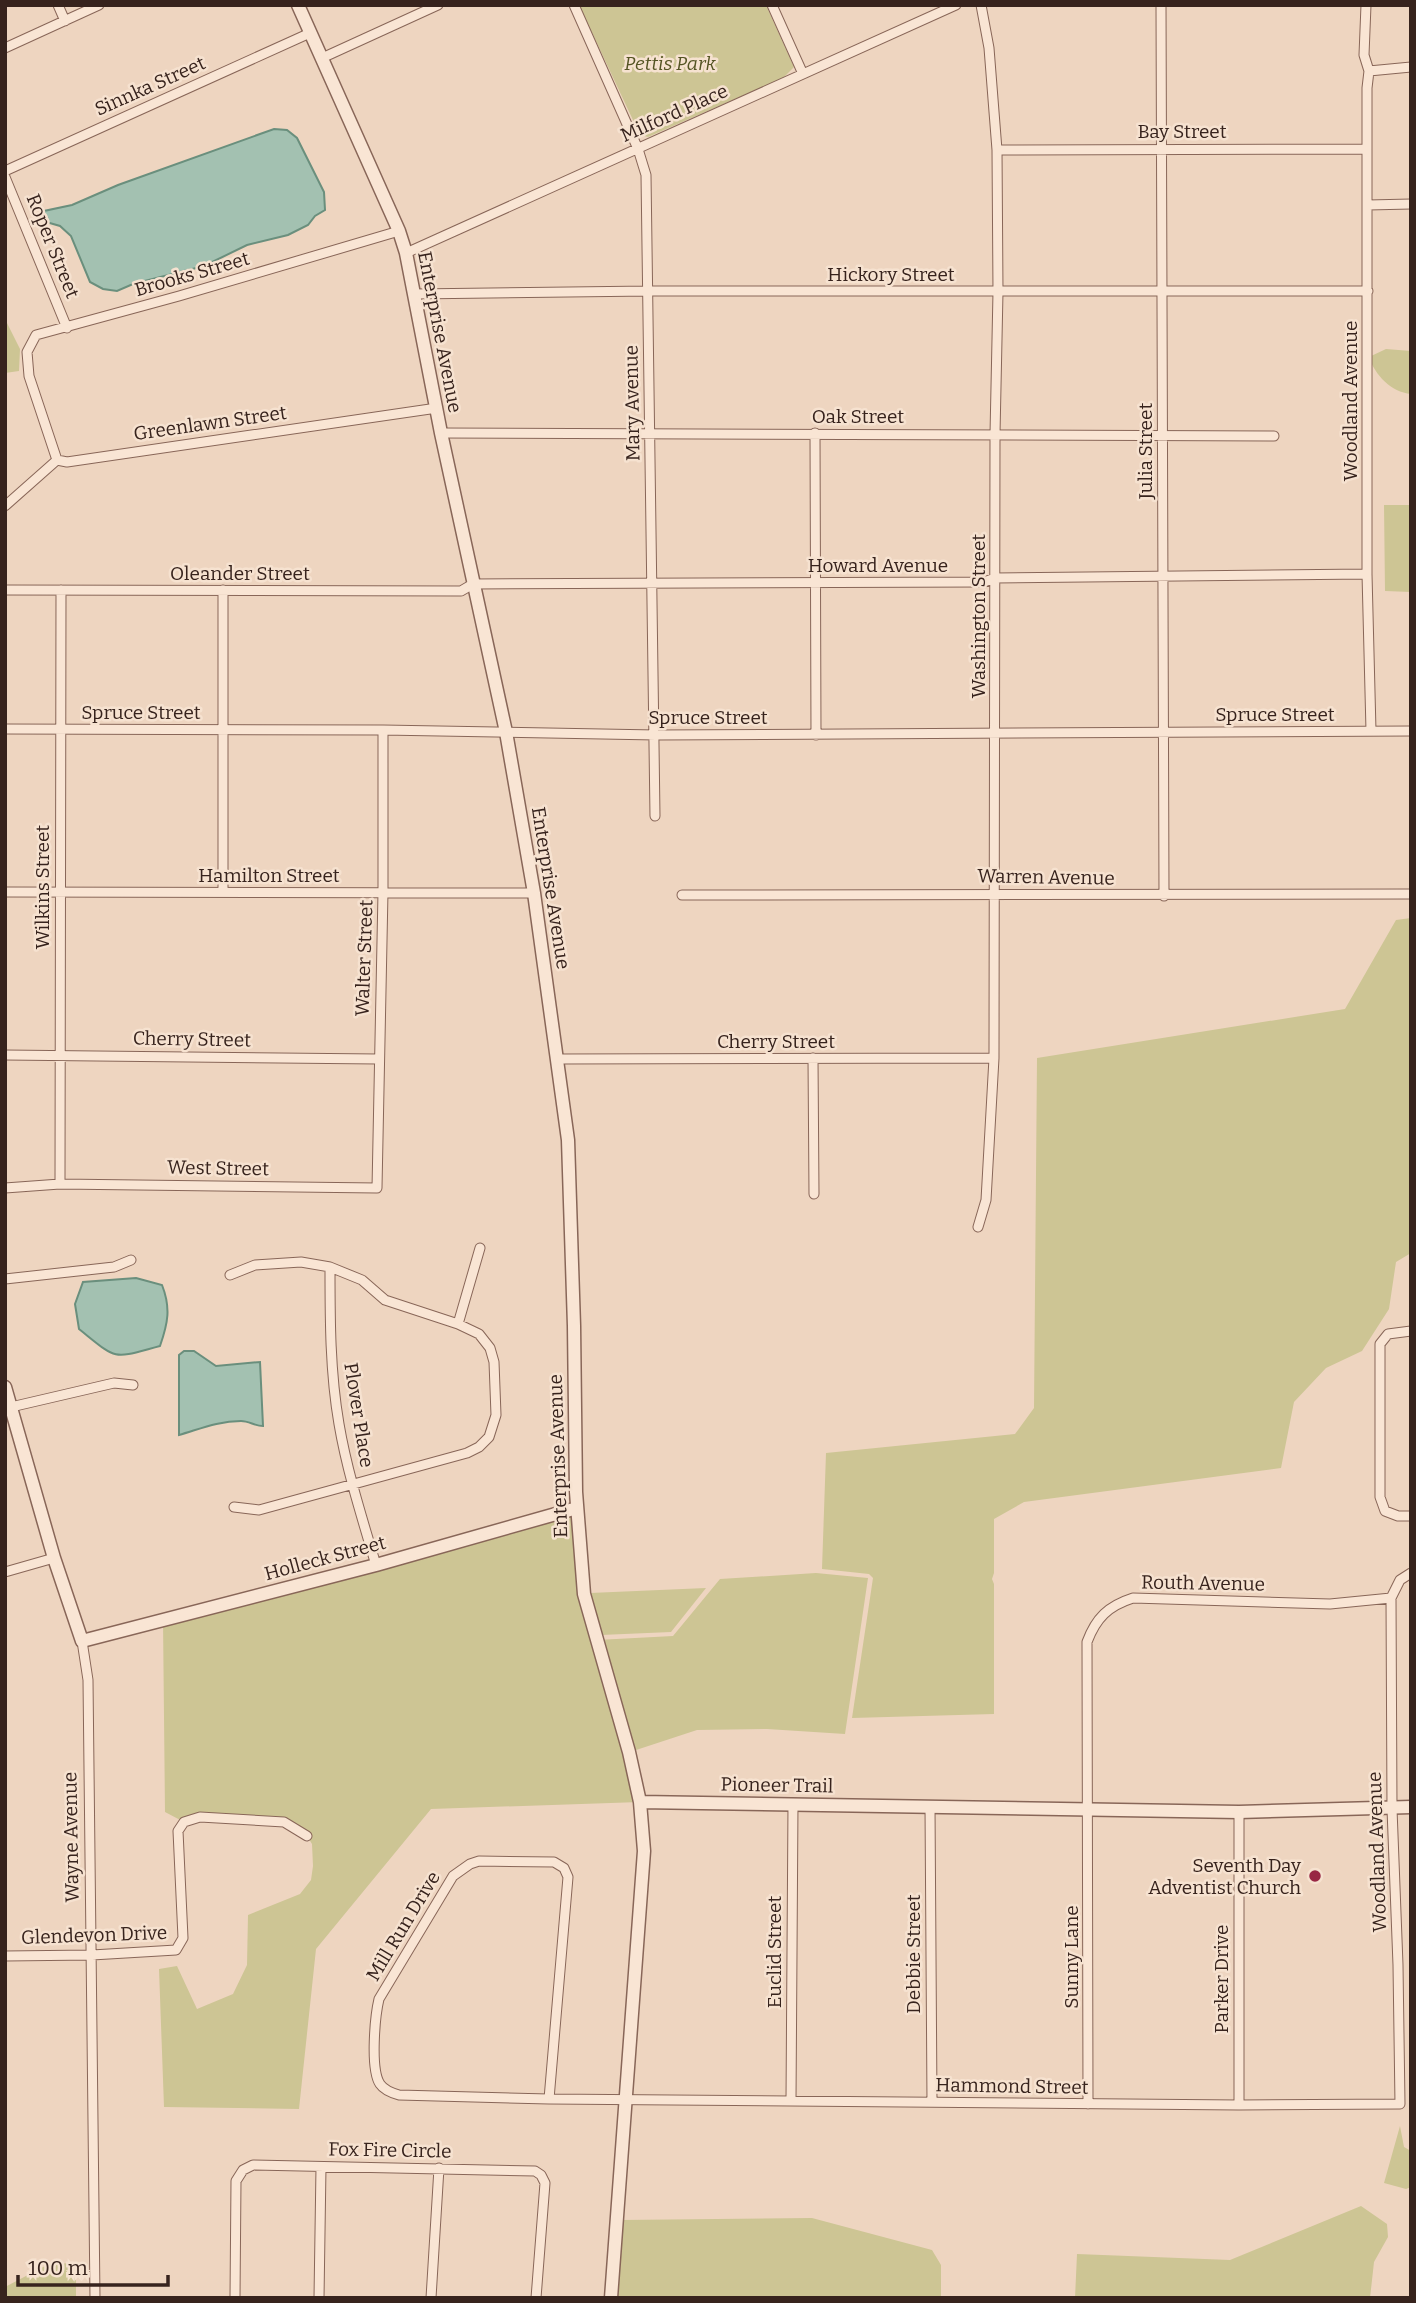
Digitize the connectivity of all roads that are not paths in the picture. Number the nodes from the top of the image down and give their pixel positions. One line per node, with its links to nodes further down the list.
1 (58, 5): 11 (street)
2 (99, 5): 11 (street)
3 (298, 5): 12 (street, Enterprise Avenue)
4 (438, 5): 14 (street)
5 (573, 5): 18 (street, Mary Avenue)
6 (772, 5): 17 (street)
7 (956, 5): 17 (street, Milford Place)
8 (981, 5): 21 (street, Washington Street)
9 (1161, 5): 19 (street, Julia Street)
10 (1366, 5): 16 (street, Woodland Avenue)
11 (65, 21): 13 (street)
12 (310, 33): 14 (street, Enterprise Avenue); 22 (street, Sinnka Street)
13 (5, 48)
14 (321, 58): 26 (street, Enterprise Avenue)
15 (1411, 67): 16 (street)
16 (1369, 71): 20 (street, Woodland Avenue)
17 (803, 74): 18 (street, Milford Place)
18 (638, 149): 27 (street, Milford Place); 28 (street, Mary Avenue)
19 (1161, 149): 20 (street, Bay Street); 21 (street, Bay Street); 29 (street, Julia Street)
20 (1367, 149): 25 (street, Woodland Avenue)
21 (996, 150): 31 (street, Washington Street)
22 (5, 171)
23 (5, 177): 33 (street, Roper Street)
24 (1411, 204): 25 (street)
25 (1368, 205): 30 (street, Woodland Avenue)
26 (399, 231): 27 (street, Enterprise Avenue); 33 (street, Brooks Street)
27 (406, 253): 32 (street, Enterprise Avenue)
28 (649, 291): 31 (street, Hickory Street); 32 (street, Hickory Street); 36 (street, Mary Avenue)
29 (1162, 291): 30 (street, Hickory Street); 31 (street, Hickory Street); 39 (street, Julia Street)
30 (1368, 291): 43 (street, Woodland Avenue)
31 (998, 292): 38 (street, Washington Street)
32 (415, 294): 34 (street, Enterprise Avenue)
33 (68, 328): 41 (street, Brooks Street)
34 (437, 408): 35 (street, Enterprise Avenue); 41 (street, Greenlawn Street)
35 (441, 433): 36 (street, Oak Street); 48 (street, Enterprise Avenue)
36 (650, 433): 37 (street, Oak Street); 46 (street, Mary Avenue)
37 (815, 433): 38 (street, Oak Street); 47 (street)
38 (995, 434): 39 (street, Oak Street); 45 (street, Washington Street)
39 (1162, 435): 40 (street, Oak Street); 44 (street, Julia Street)
40 (1274, 436)
41 (57, 460): 42 (street)
42 (5, 506)
43 (1367, 574): 44 (street, Howard Avenue); 57 (street, Woodland Avenue)
44 (1164, 575): 45 (street, Howard Avenue); 56 (street, Julia Street)
45 (995, 578): 47 (street, Howard Avenue); 62 (street, Washington Street)
46 (651, 583): 47 (street, Howard Avenue); 48 (street, Howard Avenue); 60 (street, Mary Avenue)
47 (815, 583): 61 (street)
48 (473, 584): 51 (street, Oleander Street); 59 (street, Enterprise Avenue)
49 (5, 590): 50 (street, Oleander Street)
50 (61, 590): 51 (street, Oleander Street); 54 (street, Wilkins Street)
51 (223, 590): 53 (street)
52 (5, 729): 54 (street, Spruce Street)
53 (221, 729): 54 (street, Spruce Street); 55 (street, Spruce Street); 66 (street)
54 (61, 730): 64 (street, Wilkins Street)
55 (383, 730): 59 (street, Spruce Street); 67 (street, Walter Street)
56 (1164, 731): 57 (street, Spruce Street); 62 (street, Spruce Street); 72 (street, Julia Street)
57 (1371, 731): 58 (street, Spruce Street)
58 (1411, 731)
59 (506, 732): 60 (street, Spruce Street); 68 (street, Enterprise Avenue)
60 (656, 735): 61 (street, Spruce Street); 63 (street, Mary Avenue)
61 (816, 735): 62 (street, Spruce Street)
62 (996, 735): 69 (street, Washington Street)
63 (655, 816)
64 (60, 891): 65 (street, Hamilton Street); 66 (street, Hamilton Street); 74 (street, Wilkins Street)
65 (5, 892)
66 (223, 892): 67 (street, Hamilton Street)
67 (383, 892): 68 (street, Hamilton Street); 77 (street, Walter Street)
68 (534, 893): 78 (street, Enterprise Avenue)
69 (995, 893): 71 (street, Warren Avenue); 72 (street, Warren Avenue); 76 (street, Washington Street)
70 (1411, 894): 72 (street, Warren Avenue)
71 (682, 895)
72 (1164, 896)
73 (5, 1055): 74 (street, Cherry Street)
74 (60, 1055): 77 (street, Cherry Street); 79 (street, Wilkins Street)
75 (813, 1058): 76 (street, Cherry Street); 78 (street, Cherry Street); 82 (street)
76 (994, 1058): 83 (street, Washington Street)
77 (378, 1059): 81 (street, Walter Street)
78 (558, 1059): 96 (street, Enterprise Avenue)
79 (60, 1184): 80 (street, West Street); 81 (street, West Street)
80 (5, 1188)
81 (377, 1188)
82 (814, 1194)
83 (978, 1227)
84 (480, 1248): 89 (street)
85 (131, 1260): 88 (street)
86 (330, 1267): 87 (street); 89 (street); 94 (street, Plover Place)
87 (230, 1275)
88 (5, 1279)
89 (458, 1324): 94 (street)
90 (1411, 1331): 97 (street)
91 (133, 1385): 93 (street)
92 (5, 1387): 93 (street, Wayne Avenue)
93 (11, 1406): 98 (street, Wayne Avenue)
94 (353, 1486): 95 (street); 99 (street, Plover Place)
95 (234, 1507)
96 (577, 1508): 99 (street, Holleck Street); 104 (street, Enterprise Avenue)
97 (1411, 1516)
98 (54, 1558): 100 (street); 103 (street, Wayne Avenue)
99 (376, 1565): 103 (street, Holleck Street)
100 (5, 1572)
101 (1411, 1573): 102 (street)
102 (1391, 1598): 108 (street, Woodland Avenue); 109 (street, Routh Avenue)
103 (82, 1641): 112 (street, Wayne Avenue)
104 (640, 1802): 105 (street, Pioneer Trail); 117 (street)
105 (793, 1804): 106 (street, Pioneer Trail); 118 (street, Euclid Street)
106 (930, 1806): 109 (street, Pioneer Trail); 119 (street, Debbie Street)
107 (1411, 1807): 108 (street, Pioneer Trail)
108 (1392, 1809): 110 (street, Pioneer Trail); 114 (street, Woodland Avenue)
109 (1089, 1810): 110 (street, Pioneer Trail); 120 (street, Sunny Lane)
110 (1239, 1812): 122 (street, Parker Drive)
111 (307, 1836): 112 (street, Glendevon Drive)
112 (92, 1955): 113 (street, Glendevon Drive); 125 (street, Wayne Avenue)
113 (5, 1956)
114 (1398, 1965): 115 (street); 121 (street, Woodland Avenue)
115 (1411, 1966)
116 (549, 2099): 116 (street, Mill Run Drive); 117 (street, Mill Run Drive)
117 (625, 2099): 118 (street, Hammond Street); 130 (street)
118 (791, 2101): 119 (street, Hammond Street)
119 (932, 2102): 120 (street, Hammond Street)
120 (1088, 2104): 122 (street, Hammond Street)
121 (1400, 2104): 122 (street, Hammond Street)
122 (1238, 2105)
123 (321, 2167): 124 (street, Fox Fire Circle); 126 (street, Fox Fire Circle); 127 (street)
124 (439, 2168): 128 (street); 129 (street, Fox Fire Circle)
125 (95, 2298)
126 (235, 2298)
127 (319, 2298)
128 (431, 2298)
129 (536, 2298)
130 (611, 2298)

